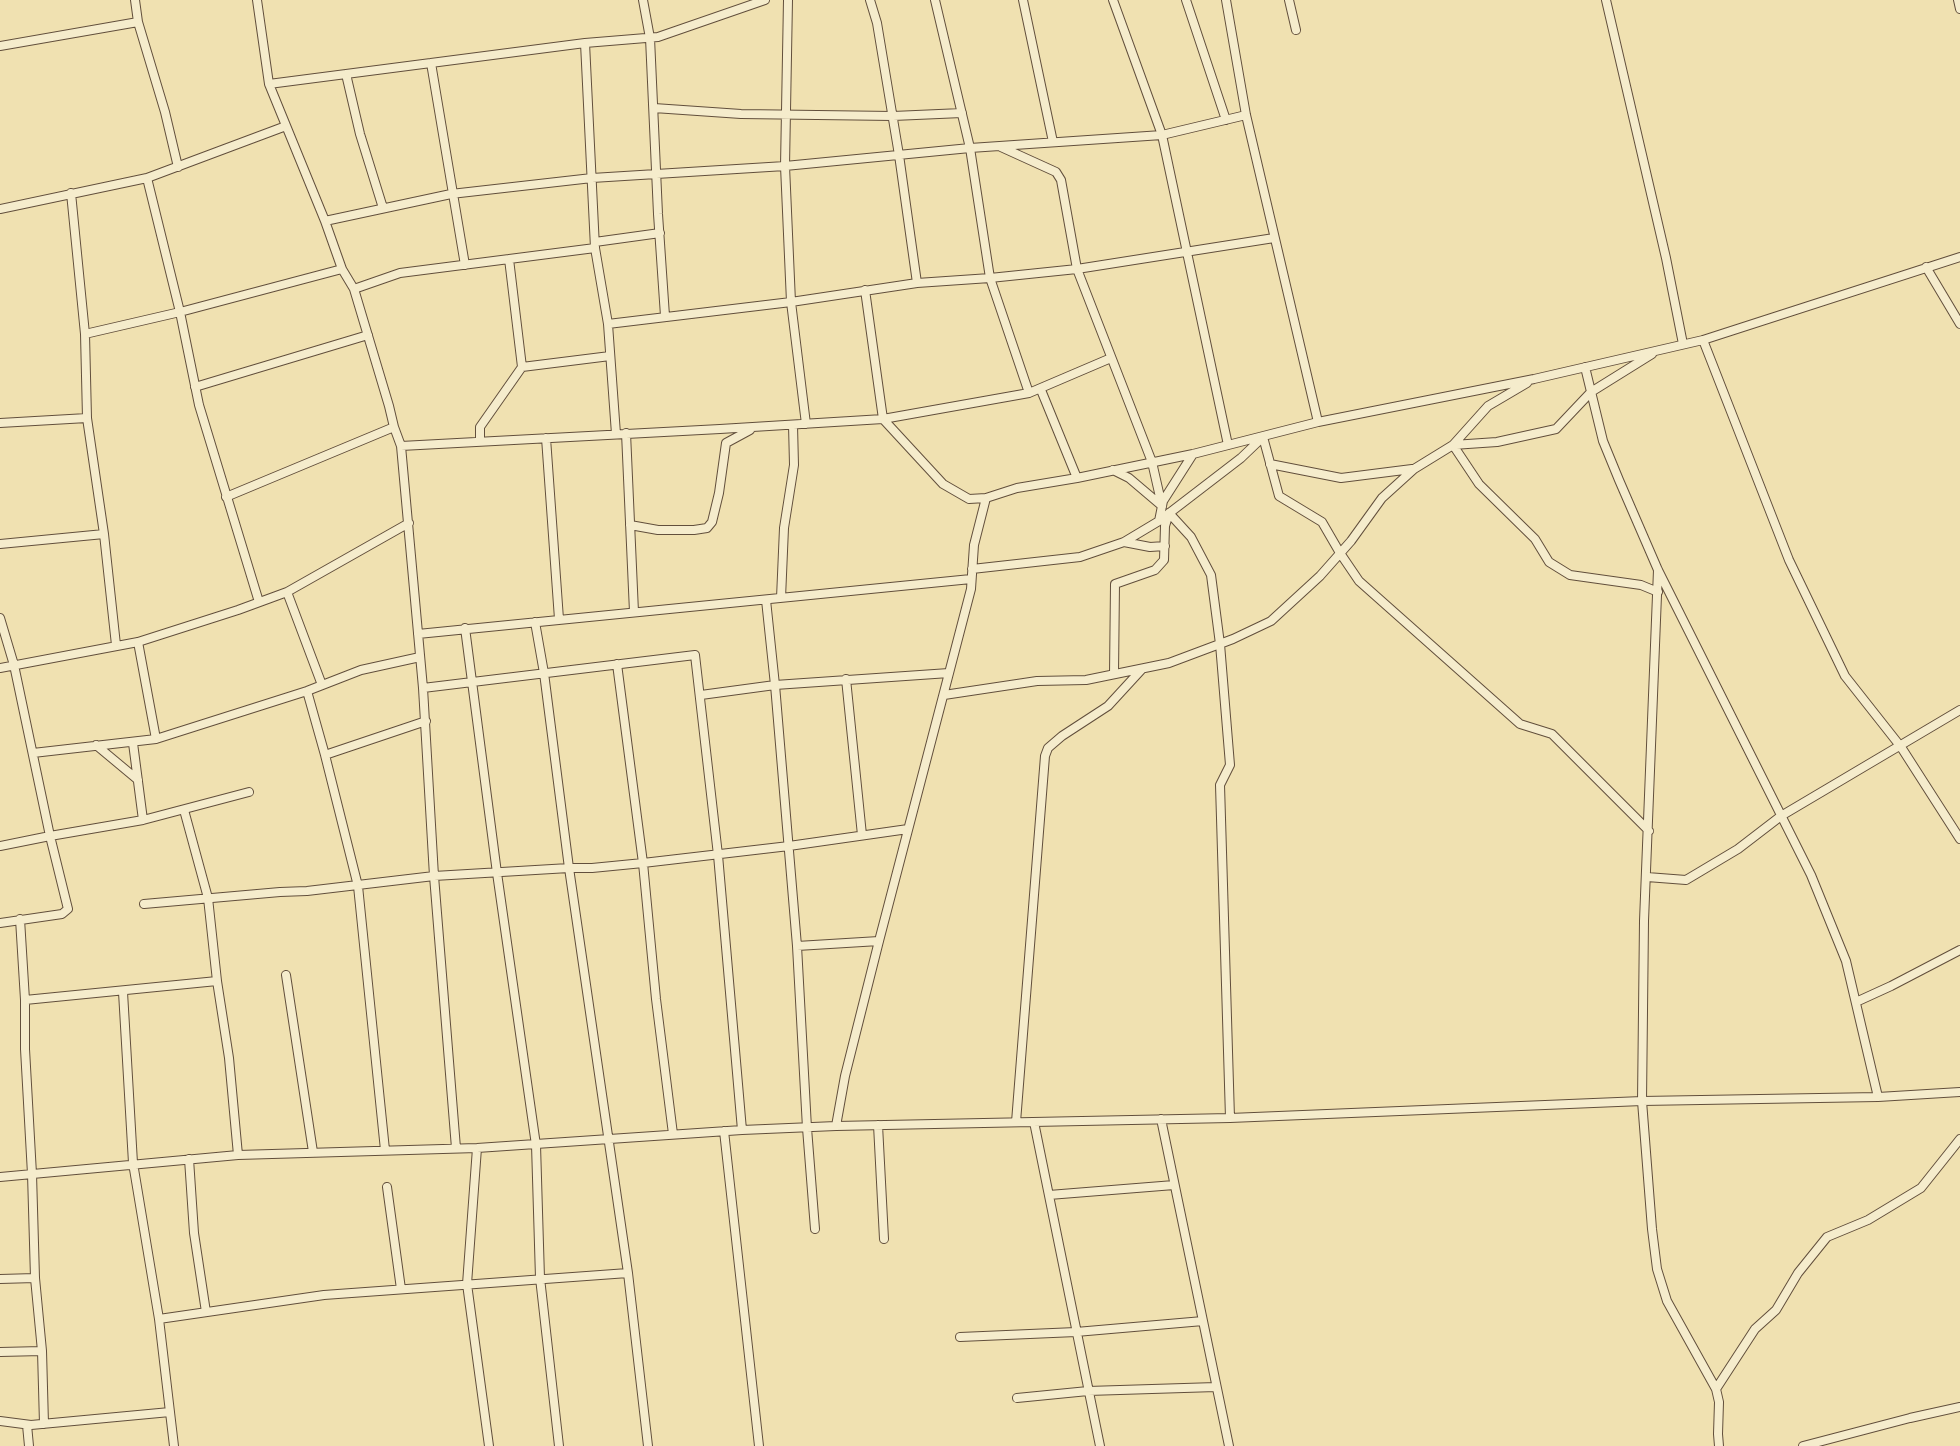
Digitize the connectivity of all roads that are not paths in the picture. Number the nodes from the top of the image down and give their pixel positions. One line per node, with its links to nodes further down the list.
1 (135, 0): 16 (street)
2 (257, 0): 23 (street)
3 (643, 0): 18 (street)
4 (765, 0): 18 (street)
5 (788, 0): 25 (street)
6 (870, 0): 28 (street)
7 (935, 0): 26 (street)
8 (1023, 0): 32 (street)
9 (1113, 0): 31 (street)
10 (1186, 0): 29 (street)
11 (1226, 0): 27 (street)
12 (1289, 0): 17 (street)
13 (1606, 0): 68 (street)
14 (1958, 0): 15 (street)
15 (1960, 9)
16 (138, 22): 20 (street); 37 (street)
17 (1296, 30)
18 (650, 38): 19 (street); 24 (street)
19 (585, 43): 21 (street); 40 (street)
20 (0, 46)
21 (431, 63): 22 (street); 42 (street)
22 (346, 74): 23 (street); 43 (street)
23 (269, 84): 30 (street)
24 (654, 108): 25 (street); 38 (street)
25 (786, 113): 28 (street); 36 (street)
26 (962, 113): 28 (street); 34 (street)
27 (1246, 115): 29 (street); 47 (street)
28 (893, 116): 35 (street)
29 (1226, 120): 31 (street)
30 (286, 126): 37 (street); 45 (street)
31 (1162, 135): 32 (street); 49 (street)
32 (1053, 142): 33 (street)
33 (1000, 146): 34 (street); 55 (street)
34 (970, 148): 35 (street); 56 (street)
35 (899, 155): 36 (street); 57 (street)
36 (784, 166): 38 (street); 60 (street)
37 (178, 167): 39 (street)
38 (658, 175): 40 (street); 46 (street)
39 (147, 178): 41 (street); 61 (street)
40 (592, 178): 42 (street); 48 (street)
41 (71, 193): 44 (street); 65 (street)
42 (451, 194): 43 (street); 52 (street)
43 (383, 208): 45 (street)
44 (0, 209)
45 (325, 221): 54 (street)
46 (660, 233): 48 (street); 62 (street)
47 (1274, 238): 49 (street); 82 (street)
48 (595, 245): 51 (street); 63 (street)
49 (1188, 252): 55 (street); 92 (street)
50 (1960, 257): 53 (street)
51 (509, 259): 52 (street); 72 (street)
52 (465, 265): 58 (street)
53 (1926, 267): 64 (street); 67 (street)
54 (342, 269): 58 (street); 61 (street)
55 (1077, 269): 56 (street); 71 (street)
56 (990, 278): 57 (street); 78 (street)
57 (917, 283): 59 (street)
58 (354, 288): 66 (street)
59 (865, 290): 60 (street); 80 (street)
60 (790, 302): 62 (street); 83 (street)
61 (180, 312): 65 (street); 75 (street)
62 (665, 316): 63 (street)
63 (608, 324): 70 (street)
64 (1960, 324)
65 (85, 334): 79 (street)
66 (368, 335): 75 (street); 85 (street)
67 (1703, 340): 68 (street); 151 (street)
68 (1683, 344): 69 (street)
69 (1659, 350): 73 (street); 77 (street)
70 (610, 356): 72 (street); 88 (street)
71 (1111, 358): 76 (street); 96 (street)
72 (522, 367): 91 (street)
73 (1586, 367): 74 (street); 77 (street)
74 (1534, 379): 82 (street); 93 (street)
75 (195, 387): 101 (street)
76 (1041, 390): 78 (street); 100 (street)
77 (1591, 392): 93 (street); 114 (street)
78 (1029, 393): 80 (street)
79 (87, 418): 81 (street); 108 (street)
80 (883, 418): 83 (street); 102 (street)
81 (0, 423)
82 (1318, 423): 89 (street)
83 (806, 424): 84 (street)
84 (793, 425): 86 (street); 118 (street)
85 (394, 427): 94 (street); 101 (street)
86 (754, 428): 87 (street); 107 (street)
87 (626, 433): 88 (street); 107 (street)
88 (616, 434): 90 (street)
89 (1263, 436): 92 (street); 97 (street); 104 (street)
90 (546, 438): 91 (street); 123 (street)
91 (480, 441): 94 (street)
92 (1228, 445): 95 (street)
93 (1453, 445): 98 (street); 117 (street)
94 (401, 446): 106 (street)
95 (1193, 454): 96 (street); 103 (street)
96 (1152, 462): 99 (street); 103 (street)
97 (1270, 464): 98 (street); 112 (street)
98 (1414, 469): 112 (street)
99 (1113, 470): 100 (street); 103 (street)
100 (1077, 478): 102 (street)
101 (226, 497): 120 (street)
102 (986, 498): 113 (street)
103 (1162, 506): 105 (street)
104 (1169, 513): 105 (street); 111 (street); 128 (street)
105 (1159, 521): 109 (street)
106 (410, 524): 116 (street); 126 (street)
107 (630, 525): 121 (street)
108 (104, 534): 110 (street); 129 (street)
109 (1124, 542): 111 (street); 113 (street)
110 (0, 544)
111 (1165, 546): 137 (street)
112 (1340, 554): 128 (street); 160 (street)
113 (972, 569): 115 (street)
114 (1658, 570): 117 (street); 157 (street)
115 (972, 579): 118 (street); 136 (street)
116 (287, 592): 120 (street); 140 (street)
117 (1658, 592): 160 (street)
118 (781, 598): 119 (street)
119 (766, 600): 121 (street); 141 (street)
120 (259, 602): 127 (street)
121 (634, 612): 123 (street)
122 (0, 618): 132 (street)
123 (559, 619): 124 (street)
124 (535, 622): 125 (street); 135 (street)
125 (465, 628): 126 (street); 139 (street)
126 (418, 634): 130 (street)
127 (138, 642): 129 (street); 148 (street)
128 (1220, 644): 134 (street); 188 (street)
129 (116, 645): 132 (street)
130 (420, 657): 140 (street); 142 (street)
131 (617, 664): 135 (street); 144 (street); 167 (street)
132 (14, 665): 133 (street); 152 (street)
133 (0, 668)
134 (1142, 669): 137 (street); 190 (street)
135 (544, 673): 139 (street); 168 (street)
136 (949, 673): 138 (street); 145 (street)
137 (1114, 674): 145 (street)
138 (846, 679): 141 (street); 161 (street)
139 (472, 681): 142 (street); 169 (street)
140 (322, 686): 143 (street)
141 (775, 686): 144 (street); 165 (street)
142 (423, 688): 147 (street)
143 (307, 691): 148 (street); 153 (street)
144 (701, 695): 166 (street)
145 (944, 695): 159 (street)
146 (1960, 711): 151 (street)
147 (426, 721): 153 (street); 170 (street)
148 (156, 739): 149 (street)
149 (133, 742): 150 (street); 154 (street)
150 (96, 745): 152 (street); 154 (street)
151 (1901, 747): 157 (street); 163 (street)
152 (33, 753): 162 (street)
153 (325, 754): 172 (street)
154 (138, 780): 158 (street)
155 (249, 792): 156 (street)
156 (184, 810): 158 (street); 173 (street)
157 (1782, 816): 171 (street); 184 (street)
158 (143, 820): 162 (street)
159 (908, 829): 161 (street); 177 (street)
160 (1649, 831): 171 (street)
161 (862, 835): 165 (street)
162 (50, 836): 164 (street); 175 (street)
163 (1960, 839)
164 (0, 846)
165 (789, 846): 166 (street); 178 (street)
166 (718, 855): 167 (street); 195 (street)
167 (643, 862): 168 (street); 197 (street)
168 (568, 868): 169 (street); 198 (street)
169 (497, 873): 170 (street); 200 (street)
170 (434, 876): 172 (street); 201 (street)
171 (1647, 877): 187 (street)
172 (358, 886): 173 (street); 203 (street)
173 (208, 898): 174 (street); 181 (street)
174 (144, 904)
175 (20, 919): 176 (street); 183 (street)
176 (0, 923)
177 (879, 941): 178 (street); 193 (street)
178 (797, 946): 194 (street)
179 (1960, 950): 184 (street)
180 (286, 975): 204 (street)
181 (217, 981): 182 (street); 205 (street)
182 (123, 992): 183 (street); 207 (street)
183 (25, 1000): 208 (street)
184 (1856, 1002): 186 (street)
185 (1960, 1092): 186 (street)
186 (1878, 1097): 187 (street)
187 (1642, 1101): 188 (street); 229 (street)
188 (1230, 1118): 189 (street)
189 (1161, 1119): 191 (street); 210 (street)
190 (1016, 1122): 191 (street); 192 (street)
191 (1034, 1122): 212 (street)
192 (878, 1125): 193 (street); 214 (street)
193 (836, 1126): 194 (street)
194 (807, 1128): 195 (street); 213 (street)
195 (742, 1130): 196 (street)
196 (724, 1131): 197 (street); 242 (street)
197 (673, 1134): 198 (street)
198 (609, 1138): 200 (street); 215 (street)
199 (1960, 1139): 229 (street)
200 (536, 1145): 202 (street); 217 (street)
201 (456, 1148): 202 (street); 203 (street)
202 (477, 1148): 219 (street)
203 (385, 1150): 204 (street)
204 (314, 1152): 205 (street)
205 (238, 1155): 206 (street)
206 (189, 1159): 207 (street); 221 (street)
207 (133, 1164): 208 (street); 222 (street)
208 (32, 1174): 209 (street); 216 (street)
209 (0, 1177)
210 (1174, 1185): 212 (street); 223 (street)
211 (387, 1188): 220 (street)
212 (1049, 1195): 224 (street)
213 (815, 1229)
214 (885, 1239)
215 (628, 1273): 217 (street); 241 (street)
216 (35, 1278): 218 (street); 226 (street)
217 (540, 1278): 219 (street); 240 (street)
218 (0, 1279)
219 (467, 1284): 220 (street); 239 (street)
220 (401, 1289): 221 (street)
221 (206, 1312): 222 (street)
222 (159, 1319): 233 (street)
223 (1203, 1322): 224 (street); 228 (street)
224 (1076, 1332): 225 (street); 230 (street)
225 (960, 1338)
226 (42, 1351): 227 (street); 235 (street)
227 (0, 1352)
228 (1216, 1387): 230 (street); 244 (street)
229 (1716, 1389): 245 (street)
230 (1089, 1391): 231 (street); 243 (street)
231 (1017, 1398)
232 (1960, 1407): 246 (street)
233 (170, 1412): 235 (street); 238 (street)
234 (0, 1421): 236 (street)
235 (44, 1424): 236 (street)
236 (27, 1425): 237 (street)
237 (29, 1446)
238 (174, 1446)
239 (489, 1446)
240 (559, 1446)
241 (648, 1446)
242 (759, 1446)
243 (1100, 1446)
244 (1229, 1446)
245 (1719, 1446)
246 (1803, 1446)

